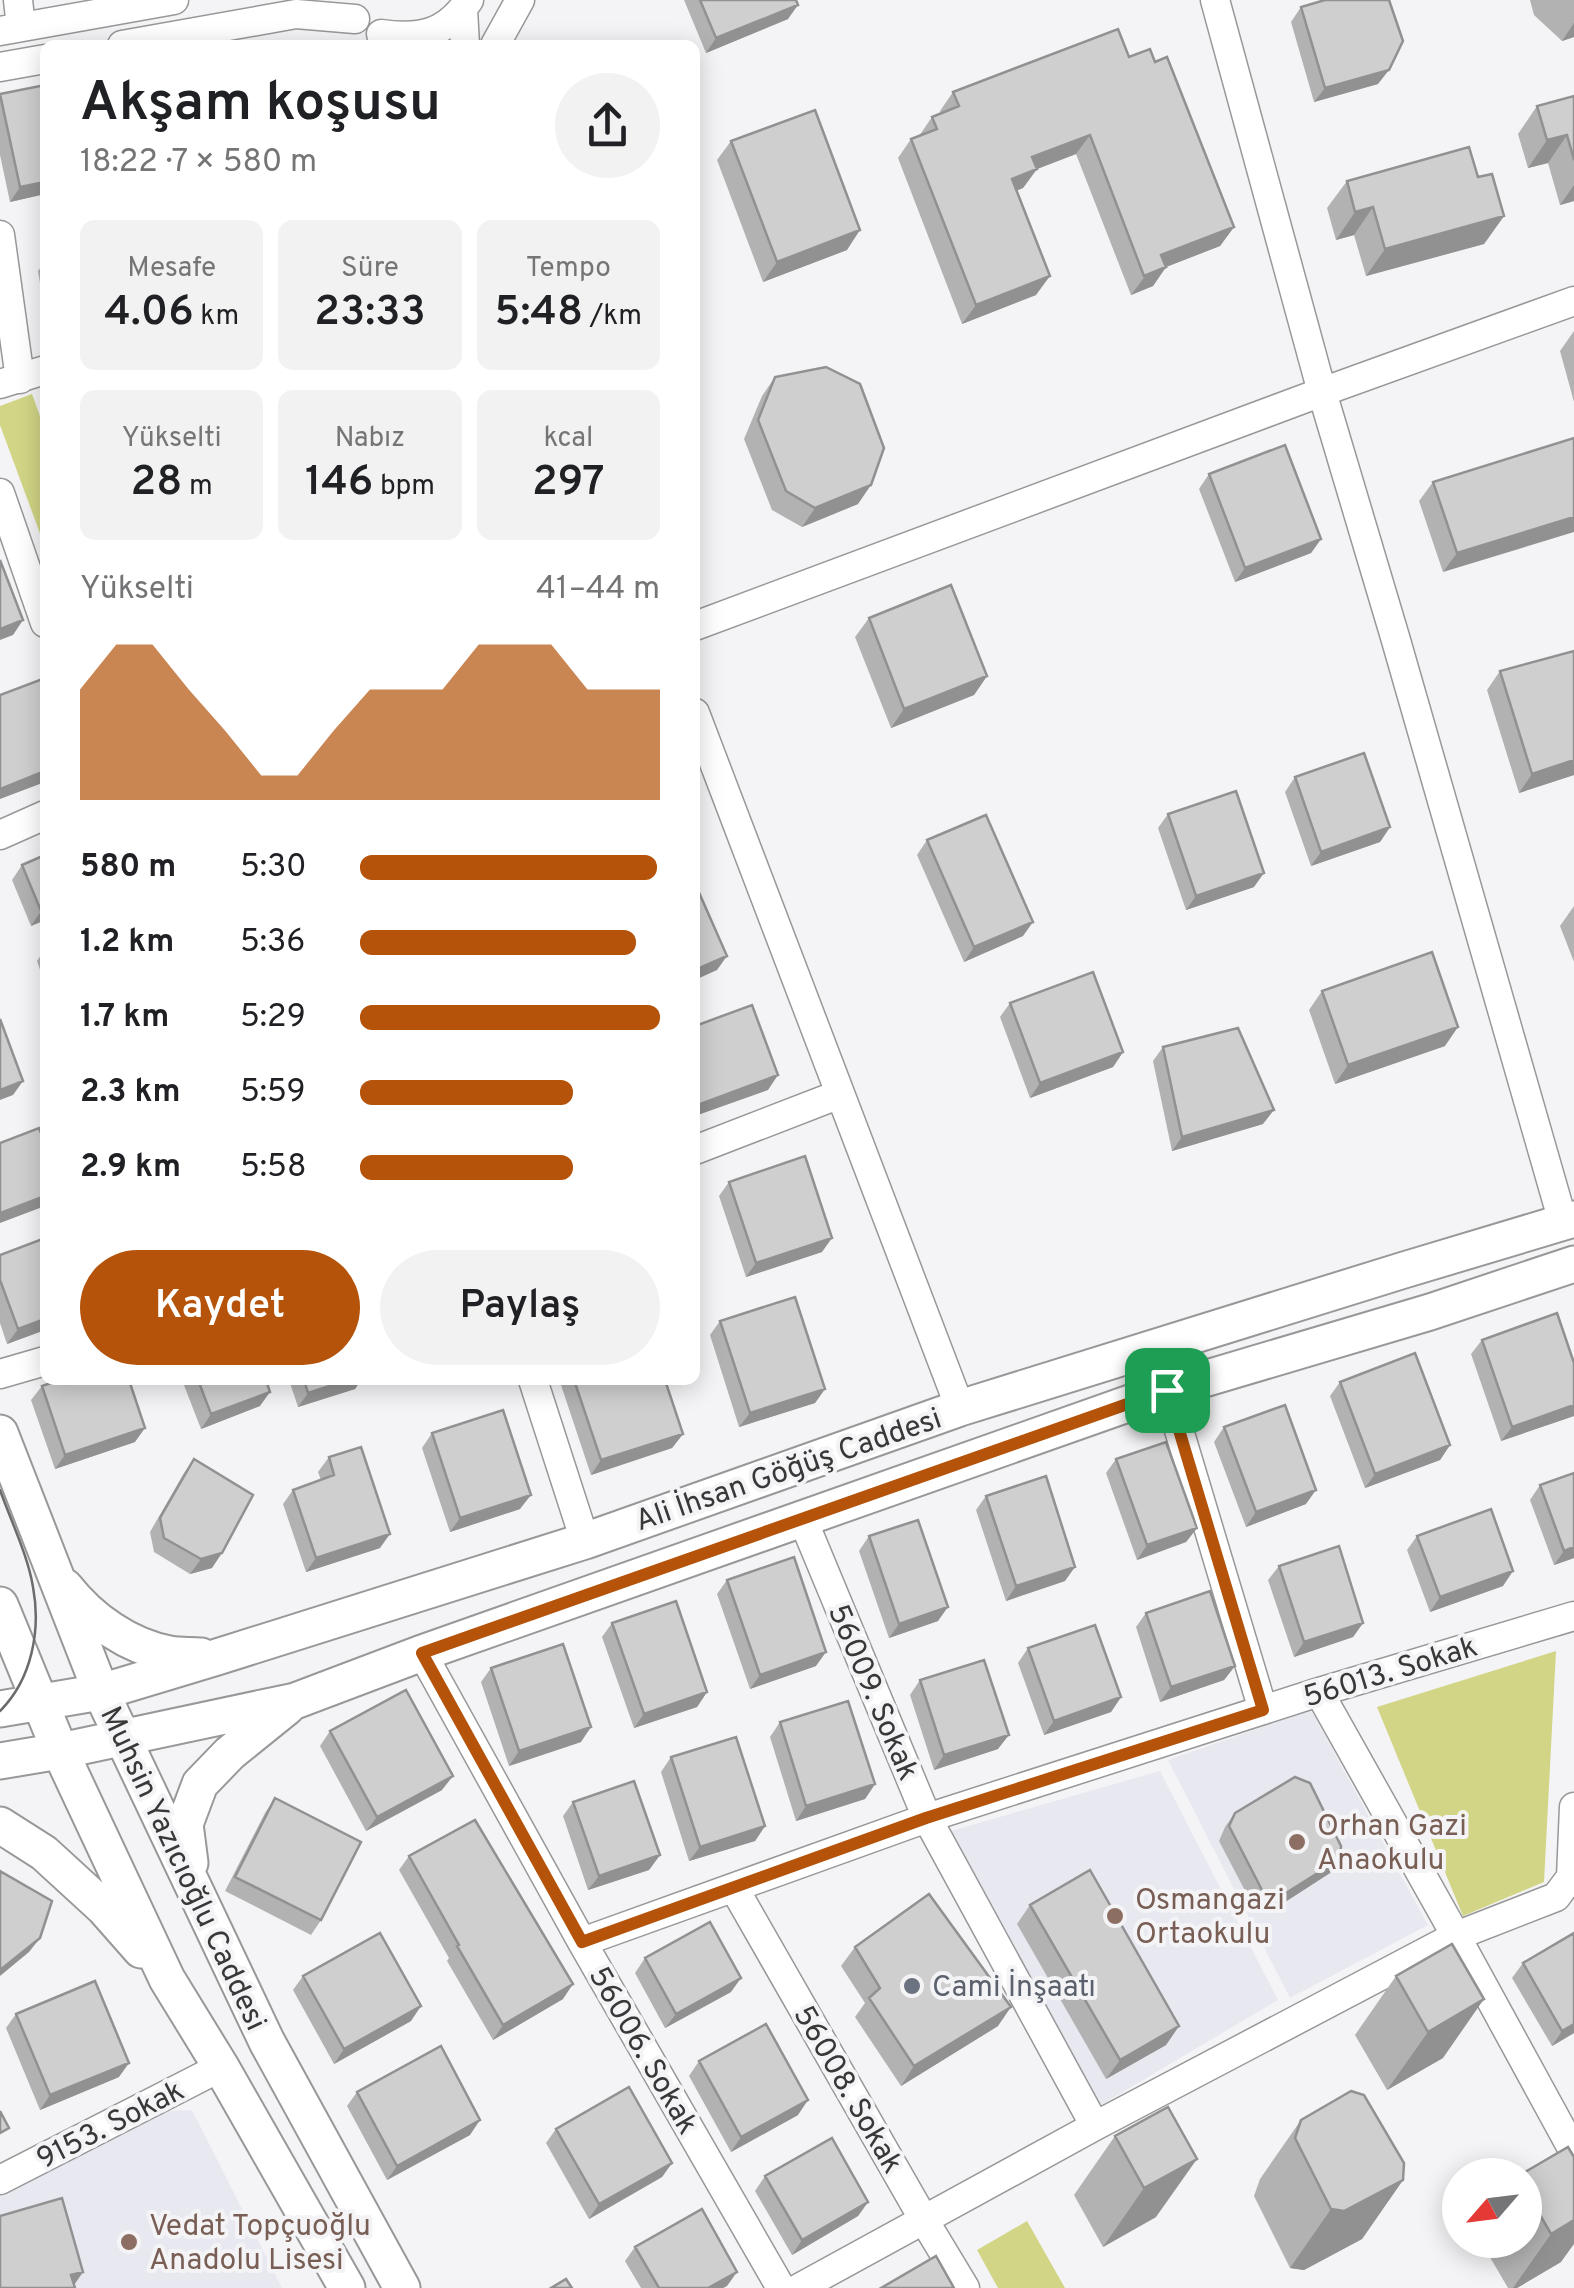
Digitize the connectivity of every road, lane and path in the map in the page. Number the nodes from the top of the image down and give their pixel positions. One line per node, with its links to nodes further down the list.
1 (174, 0): 6 (street)
2 (520, 0): 10 (street)
3 (1215, 0): 16 (street)
4 (466, 4): 8 (street); 9 (street)
5 (348, 9): 7 (street); 8 (street)
6 (13, 19)
7 (150, 40)
8 (387, 40)
9 (465, 40)
10 (498, 40)
11 (40, 60): 12 (street)
12 (0, 67)
13 (0, 235): 15 (street)
14 (1574, 302): 16 (street)
15 (30, 376)
16 (1322, 392): 19 (street); 25 (street)
17 (0, 494): 18 (street)
18 (40, 610)
19 (700, 624)
20 (700, 734): 23 (street)
21 (40, 817): 22 (street)
22 (0, 835)
23 (840, 1094): 24 (street); 31 (street)
24 (700, 1148)
25 (1569, 1221): 31 (main road, Ali İhsan Göğüş Caddesi)
26 (1574, 1264): 30 (main road, Ali İhsan Göğüş Caddesi)
27 (40, 1362): 28 (street)
28 (0, 1374)
29 (534, 1385): 34 (street)
30 (1167, 1390): 33 (main road, Ali İhsan Göğüş Caddesi); 45 (street)
31 (960, 1408): 34 (main road, Ali İhsan Göğüş Caddesi)
32 (0, 1433): 35 (main road, Muhsin Yazıcıoğlu Caddesi)
33 (803, 1520): 38 (main road, Ali İhsan Göğüş Caddesi); 50 (street, 56009. Sokak)
34 (585, 1541): 39 (main road, Ali İhsan Göğüş Caddesi)
35 (52, 1570): 39 (main road); 40 (main road, Muhsin Yazıcıoğlu Caddesi)
36 (0, 1604): 43 (main road, Muhsin Yazıcıoğlu Caddesi)
37 (1574, 1616): 41 (street, 56013. Sokak)
38 (422, 1653): 42 (main road, Ali İhsan Göğüş Caddesi); 55 (street, 56006. Sokak)
39 (217, 1657): 40 (main road, Ali İhsan Göğüş Caddesi)
40 (101, 1692): 43 (main road, Ali İhsan Göğüş Caddesi); 46 (main road, Muhsin Yazıcıoğlu Caddesi)
41 (1319, 1692): 45 (street, 56013. Sokak); 54 (street)
42 (295, 1701): 46 (main road, Ali İhsan Göğüş Caddesi); 52 (main road)
43 (40, 1702): 44 (main road, Ali İhsan Göğüş Caddesi); 47 (main road, Muhsin Yazıcıoğlu Caddesi)
44 (0, 1709)
45 (1263, 1710): 50 (street, 56013. Sokak)
46 (123, 1738): 47 (main road, Ali İhsan Göğüş Caddesi); 52 (main road, Muhsin Yazıcıoğlu Caddesi)
47 (60, 1751): 48 (main road, Ali İhsan Göğüş Caddesi); 56 (main road, Muhsin Yazıcıoğlu Caddesi)
48 (0, 1761)
49 (1574, 1807): 54 (street)
50 (926, 1818): 53 (street, 56013. Sokak); 58 (street, 56009. Sokak)
51 (0, 1825): 56 (main road)
52 (192, 1884): 63 (main road, Muhsin Yazıcıoğlu Caddesi)
53 (734, 1888): 55 (street, 56013. Sokak); 61 (street, 56008. Sokak)
54 (1456, 1936): 58 (street); 59 (street)
55 (582, 1942): 64 (street, 56006. Sokak)
56 (167, 1979): 57 (main road, Muhsin Yazıcıoğlu Caddesi)
57 (221, 2068): 60 (street, 9153. Sokak); 62 (main road, Muhsin Yazıcıoğlu Caddesi)
58 (1095, 2126): 61 (street)
59 (1574, 2152)
60 (0, 2180)
61 (924, 2220): 65 (street); 66 (street, 56008. Sokak)
62 (347, 2288)
63 (402, 2288)
64 (781, 2288)
65 (799, 2288)
66 (966, 2288)

